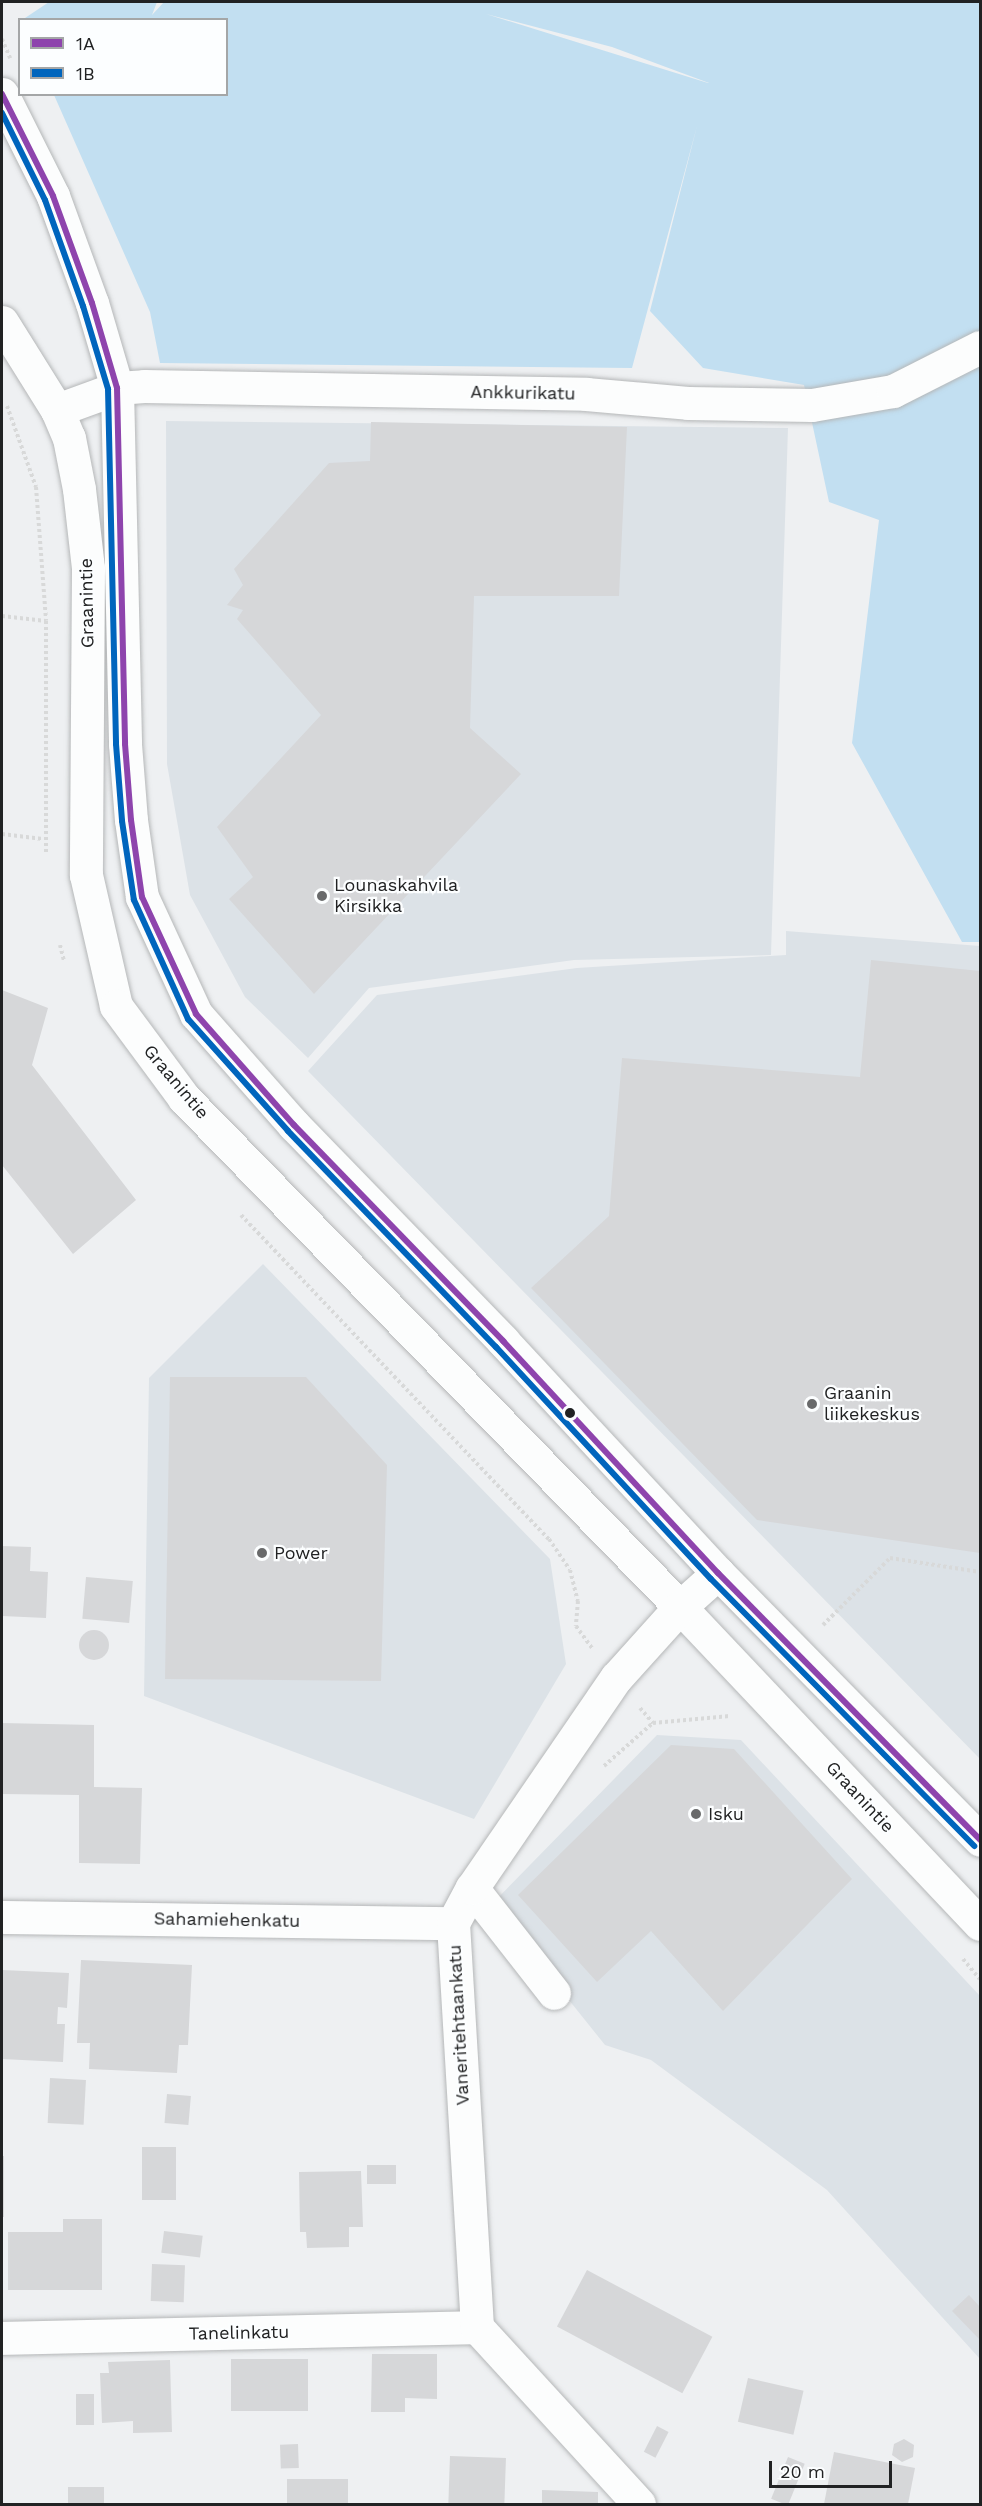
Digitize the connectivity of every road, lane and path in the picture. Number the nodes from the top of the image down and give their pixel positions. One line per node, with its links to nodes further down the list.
1 (2, 94): 4 (street, Graanintie)
2 (2, 322): 6 (street, Graanintie)
3 (981, 348): 4 (street, Ankkurikatu)
4 (117, 388): 6 (street, Ankkurikatu); 11 (street, Graanintie)
5 (5, 402): 7 (path)
6 (57, 410): 12 (street, Graanintie)
7 (2, 616)
8 (2, 834): 9 (path)
9 (43, 839)
10 (981, 1572): 14 (path)
11 (718, 1573): 12 (street, Vaneritehtaankatu); 19 (street, Graanintie)
12 (680, 1607): 20 (street, Vaneritehtaankatu); 23 (street, Graanintie)
13 (813, 1618): 14 (path)
14 (821, 1626): 15 (path); 16 (path)
15 (814, 1634)
16 (829, 1635)
17 (737, 1709): 18 (path)
18 (642, 1710)
19 (981, 1840)
20 (472, 1888): 22 (street, Vaneritehtaankatu); 24 (street)
21 (2, 1917): 22 (street, Sahamiehenkatu)
22 (453, 1923): 25 (street, Vaneritehtaankatu)
23 (981, 1924)
24 (554, 1993)
25 (477, 2327): 26 (street, Tanelinkatu); 27 (street)
26 (2, 2338)
27 (639, 2505)

